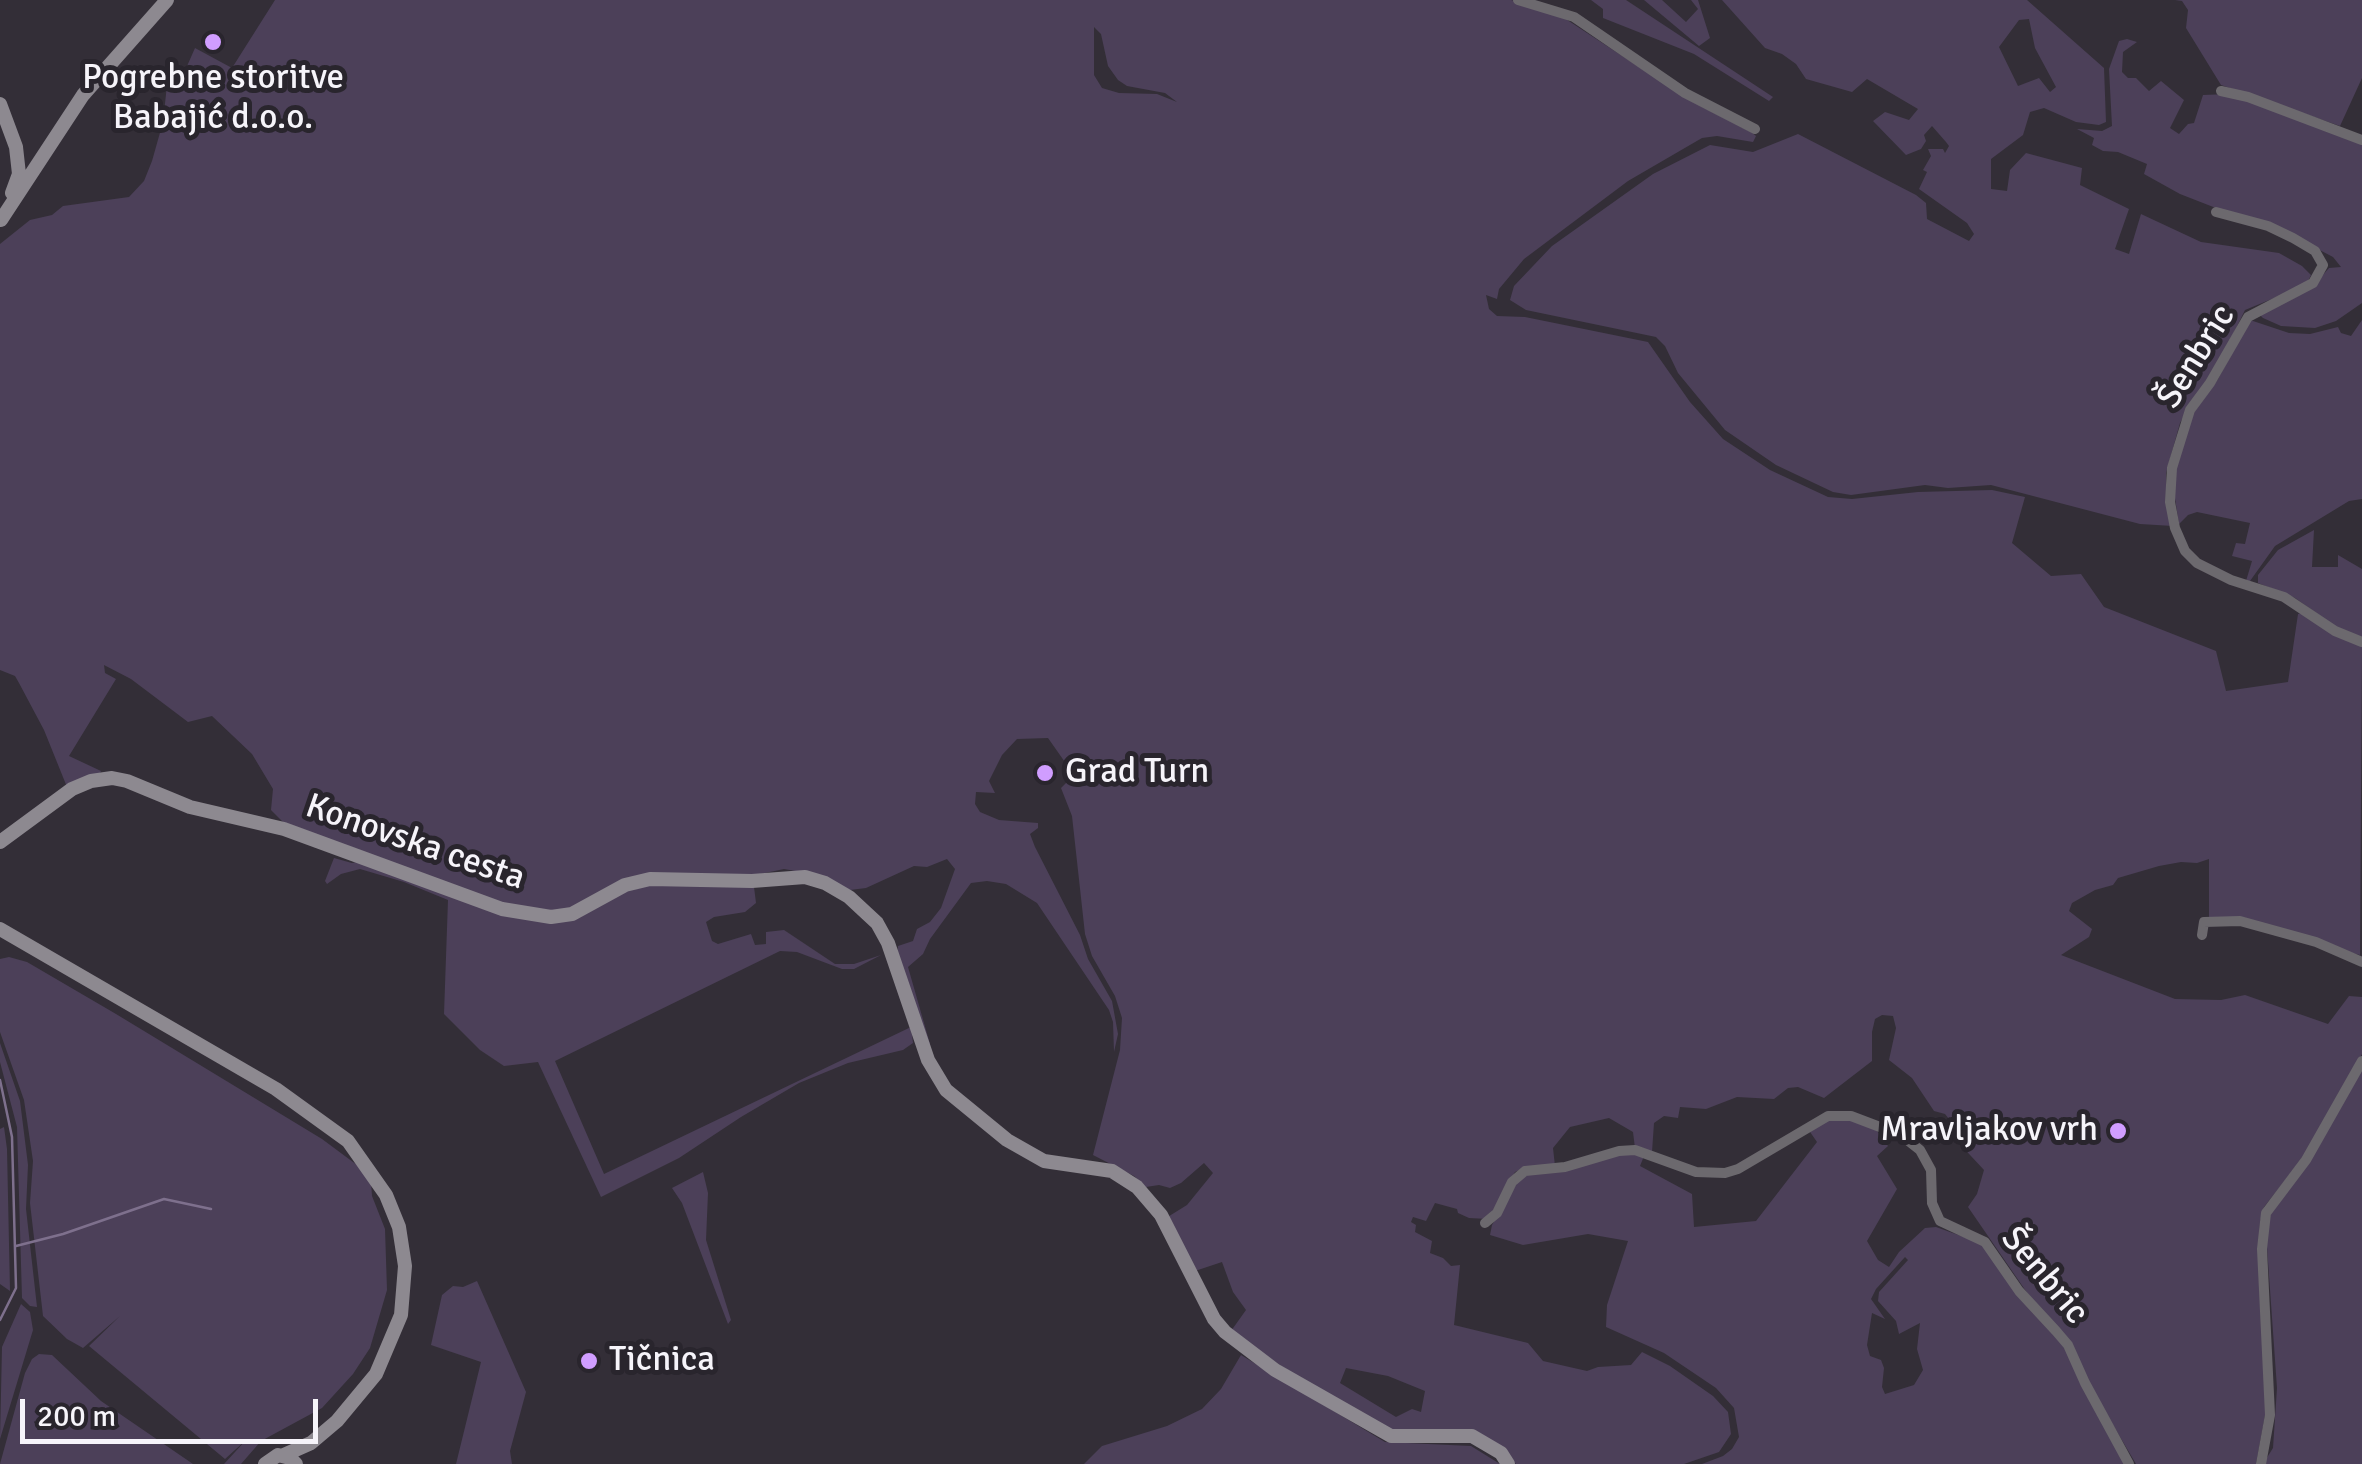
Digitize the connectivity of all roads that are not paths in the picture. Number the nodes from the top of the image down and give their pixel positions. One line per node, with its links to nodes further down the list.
1 (167, 0): 8 (street)
2 (1518, 0): 5 (street)
3 (2221, 91): 6 (street)
4 (0, 104): 8 (street)
5 (1754, 129)
6 (2362, 140)
7 (2216, 212): 9 (street, Šenbric)
8 (1, 221)
9 (2362, 642)
10 (0, 842): 18 (street, Konovska cesta)
11 (0, 929): 16 (street)
12 (2202, 934): 13 (street)
13 (2362, 962)
14 (2362, 1060): 20 (street)
15 (1485, 1223): 19 (street, Šenbric)
16 (294, 1461): 17 (street)
17 (265, 1464)
18 (1508, 1464)
19 (2130, 1464)
20 (2260, 1464)

